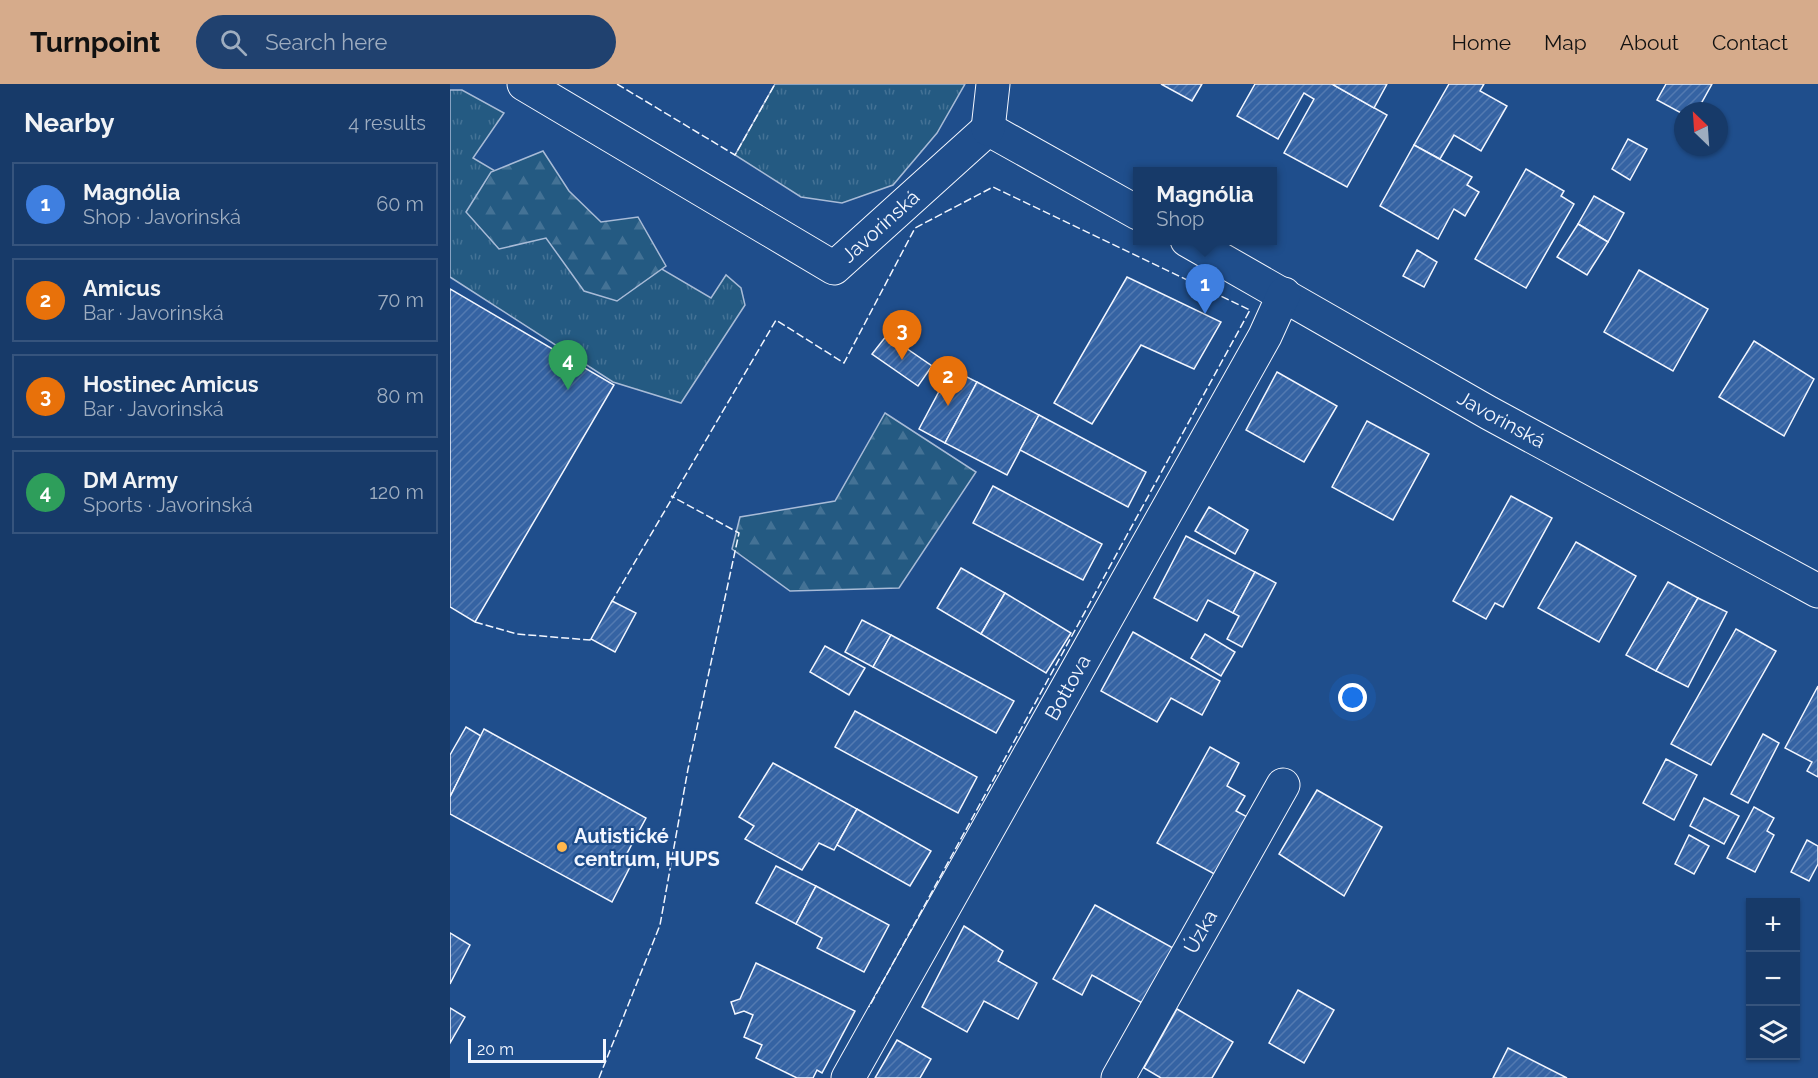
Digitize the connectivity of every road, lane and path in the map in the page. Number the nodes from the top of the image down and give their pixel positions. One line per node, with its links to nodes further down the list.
1 (524, 84): 3 (street, Javorinská)
2 (993, 84): 3 (street)
3 (988, 129): 4 (street)
4 (1133, 211)
5 (1196, 245): 6 (street, Javorinská)
6 (1284, 294): 7 (street, Javorinská); 9 (street, Bottova)
7 (1818, 591)
8 (1282, 785): 10 (street, Úzka)
9 (848, 1078)
10 (1118, 1078)

